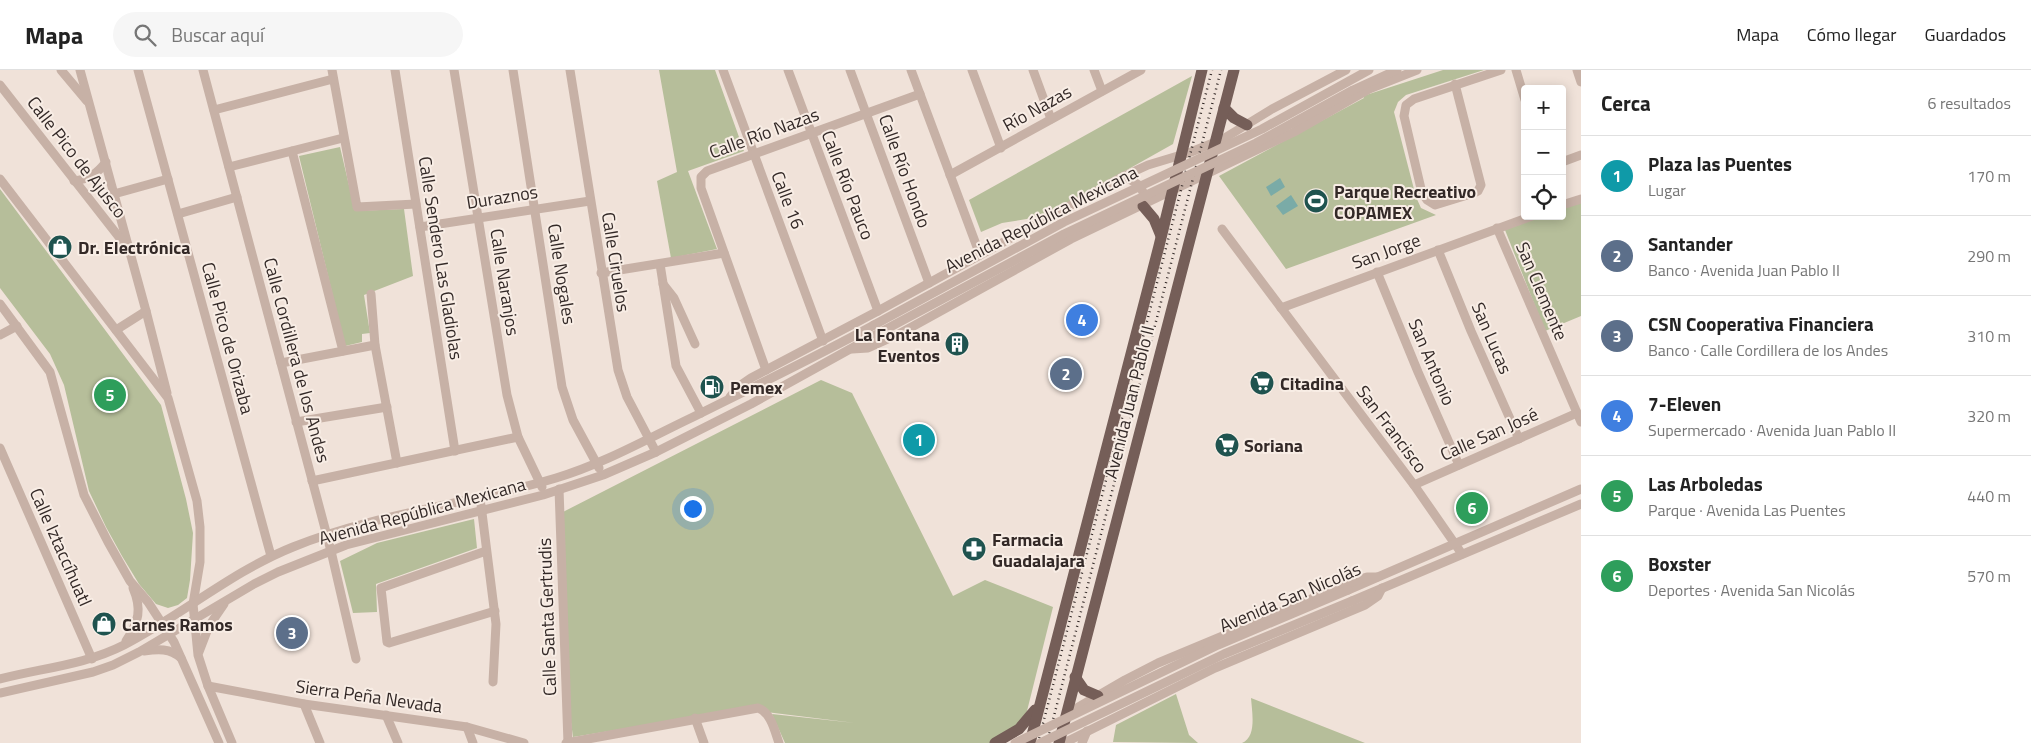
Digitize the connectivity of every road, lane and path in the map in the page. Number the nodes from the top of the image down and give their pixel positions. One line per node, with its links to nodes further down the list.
1 (61, 70): 33 (street)
2 (80, 70): 33 (street)
3 (138, 70): 55 (street, Calle Pico de Orizaba)
4 (203, 70): 35 (street, Calle Cordillera de los Andes)
5 (395, 70): 62 (street, Calle Sendero Las Gladiolas)
6 (454, 70): 67 (street, Calle Naranjos)
7 (513, 70): 65 (street, Calle Nogales)
8 (570, 70): 61 (street, Calle Ciruelos)
9 (723, 70): 45 (street, Calle 16)
10 (788, 70): 39 (street, Calle Río Pauco)
11 (850, 70): 36 (street, Calle Río Hondo)
12 (911, 70): 32 (street)
13 (972, 70): 43 (street)
14 (1033, 70): 37 (street)
15 (1094, 70): 31 (street)
16 (1141, 70): 31 (street, Río Nazas)
17 (1202, 70): 47 (main road, Avenida Juan Pablo II)
18 (1234, 70): 34 (main road, Avenida Juan Pablo II)
19 (1346, 70): 38 (street, Avenida República Mexicana)
20 (1369, 70): 88 (street, Avenida República Mexicana, bridge)
21 (1397, 70): 88 (street, Avenida República Mexicana, bridge)
22 (1417, 70): 42 (street, Avenida República Mexicana)
23 (1501, 70): 28 (street)
24 (1516, 70): 30 (street)
25 (1577, 70): 27 (street)
26 (333, 74): 35 (street); 40 (street)
27 (1581, 82)
28 (1455, 84): 28 (street)
29 (0, 85): 56 (street, Calle Pico de Ajusco)
30 (1521, 87)
31 (1102, 91): 37 (street, Río Nazas)
32 (920, 94): 36 (street, Calle Río Nazas); 51 (street)
33 (88, 104): 49 (street)
34 (1224, 108): 38 (main road); 41 (main road, Avenida Juan Pablo II)
35 (214, 110): 50 (street, Calle Cordillera de los Andes)
36 (866, 113): 39 (street, Calle Río Nazas); 80 (street, Calle Río Hondo)
37 (1051, 119): 43 (street, Río Nazas)
38 (1250, 122): 41 (street, Avenida República Mexicana); 42 (street)
39 (811, 133): 45 (street, Calle Río Nazas); 86 (street, Calle Río Pauco)
40 (344, 138): 44 (street); 62 (street)
41 (1214, 143): 47 (street, Avenida República Mexicana); 53 (main road, Avenida Juan Pablo II)
42 (1267, 146): 53 (street, Avenida República Mexicana)
43 (1000, 148): 51 (street, Río Nazas)
44 (292, 151): 50 (street); 95 (street)
45 (753, 154): 75 (street, Calle Río Nazas); 91 (street, Calle 16)
46 (1581, 155): 48 (street)
47 (1180, 156): 52 (street, Avenida República Mexicana); 57 (main road, Avenida Juan Pablo II)
48 (1566, 161)
49 (106, 162): 56 (street); 58 (street)
50 (229, 167): 59 (street, Calle Cordillera de los Andes)
51 (950, 175): 76 (street)
52 (1124, 176): 64 (street); 76 (street, Avenida República Mexicana)
53 (1206, 176): 57 (street, Avenida República Mexicana); 145 (main road, Avenida Juan Pablo II)
54 (0, 179): 89 (street)
55 (168, 179): 58 (street); 66 (street, Calle Pico de Orizaba)
56 (74, 181): 73 (street, Calle Pico de Ajusco)
57 (1171, 192): 64 (street, Avenida República Mexicana); 72 (main road, Avenida Juan Pablo II)
58 (114, 194): 73 (street)
59 (237, 197): 66 (street); 96 (street, Calle Cordillera de los Andes)
60 (1581, 199): 63 (street)
61 (590, 201): 65 (street, Duraznos); 79 (street, Calle Ciruelos)
62 (416, 204): 69 (street, Calle Sendero Las Gladiolas)
63 (1566, 204)
64 (1145, 205): 72 (main road); 94 (street, Avenida República Mexicana)
65 (535, 209): 67 (street, Duraznos); 112 (street, Calle Nogales)
66 (178, 214): 129 (street, Calle Pico de Orizaba)
67 (477, 217): 69 (street, Duraznos); 105 (street, Calle Naranjos)
68 (1521, 220): 70 (street, San Jorge)
69 (420, 227): 109 (street, Calle Sendero Las Gladiolas)
70 (1497, 228): 74 (street, San Jorge); 102 (street, San Clemente)
71 (1222, 229): 84 (street, San Francisco)
72 (1161, 237): 153 (main road, Avenida Juan Pablo II)
73 (128, 249): 85 (street)
74 (1438, 250): 78 (street, San Jorge); 107 (street, San Lucas)
75 (724, 254): 77 (street); 97 (street, Calle Río Nazas)
76 (980, 255): 80 (street, Avenida República Mexicana)
77 (660, 264): 79 (street); 81 (street)
78 (1377, 272): 84 (street, San Jorge); 113 (street, San Antonio)
79 (601, 273): 106 (street, Calle Ciruelos)
80 (929, 283): 86 (street, Avenida República Mexicana)
81 (663, 284): 92 (street); 101 (street)
82 (371, 294): 93 (street)
83 (0, 304): 87 (street)
84 (1281, 308): 117 (street, San Francisco)
85 (146, 311): 89 (street); 98 (street)
86 (878, 311): 91 (street, Avenida República Mexicana)
87 (17, 326): 90 (street); 131 (street)
88 (876, 329): 94 (street, Avenida República Mexicana); 99 (street, Avenida República Mexicana)
89 (116, 330): 98 (street)
90 (0, 335)
91 (823, 341): 97 (street, Avenida República Mexicana)
92 (695, 344)
93 (375, 345): 95 (street); 100 (street)
94 (851, 349): 110 (street, Avenida República Mexicana)
95 (343, 351): 96 (street)
96 (281, 363): 103 (street, Calle Cordillera de los Andes)
97 (766, 370): 99 (street, Avenida República Mexicana)
98 (168, 398): 134 (street)
99 (729, 399): 101 (street, Avenida República Mexicana)
100 (387, 407): 103 (street); 111 (street)
101 (701, 413): 106 (street, Avenida República Mexicana)
102 (1577, 413): 104 (street, San Clemente); 107 (street, Calle San José)
103 (296, 422): 115 (street, Calle Cordillera de los Andes)
104 (1581, 422)
105 (518, 437): 109 (street); 116 (street, Calle Naranjos)
106 (649, 438): 110 (street, Calle Ciruelos); 112 (street, Avenida República Mexicana)
107 (1518, 439): 113 (street, Calle San José)
108 (0, 448): 142 (street, Calle Iztaccíhuatl)
109 (455, 450): 111 (street)
110 (656, 452): 114 (street, Avenida República Mexicana)
111 (397, 463): 115 (street)
112 (596, 463): 114 (street, Calle Nogales); 116 (street, Avenida República Mexicana)
113 (1459, 465): 117 (street, Calle San José)
114 (603, 475): 118 (street, Avenida República Mexicana)
115 (312, 481): 124 (street, Calle Cordillera de los Andes)
116 (540, 482): 120 (street, Calle Naranjos); 121 (street, Avenida República Mexicana)
117 (1414, 486): 125 (street, San Francisco)
118 (559, 489): 120 (street, Avenida República Mexicana); 168 (street, Calle Santa Gertrudis)
119 (1581, 489): 125 (street, Avenida San Nicolás)
120 (544, 494): 123 (street, Avenida República Mexicana)
121 (480, 498): 123 (street); 124 (street, Avenida República Mexicana)
122 (1581, 504): 128 (street, Avenida San Nicolás)
123 (482, 509): 126 (street, Avenida República Mexicana); 127 (street)
124 (326, 535): 126 (street, Calle Cordillera de los Andes); 129 (street, Avenida República Mexicana)
125 (1455, 543): 128 (street, San Francisco); 130 (street, Avenida San Nicolás)
126 (331, 551): 133 (street, Avenida República Mexicana); 143 (street, Calle Cordillera de los Andes)
127 (486, 551): 135 (street); 135 (street)
128 (1462, 554): 132 (street, Avenida San Nicolás)
129 (271, 556): 134 (street, Avenida República Mexicana)
130 (1377, 577): 150 (street); 161 (street, Avenida San Nicolás, bridge)
131 (130, 581): 137 (street); 139 (street)
132 (1382, 588): 158 (street); 172 (street, Avenida San Nicolás, bridge)
133 (227, 600): 136 (street, Avenida República Mexicana); 141 (street)
134 (193, 604): 136 (street); 137 (street, Avenida República Mexicana)
135 (495, 611): 147 (street)
136 (193, 620): 138 (street, Avenida República Mexicana); 141 (street)
137 (162, 622): 138 (street); 139 (street, Avenida República Mexicana)
138 (169, 635): 140 (street, Avenida República Mexicana); 144 (street)
139 (124, 645): 142 (street, Avenida República Mexicana)
140 (139, 652): 144 (street); 149 (street, Avenida República Mexicana)
141 (198, 655): 148 (street)
142 (92, 659): 146 (street, Avenida República Mexicana)
143 (356, 659)
144 (184, 661): 162 (street)
145 (1075, 677): 150 (main road); 154 (main road, Avenida Juan Pablo II)
146 (0, 679)
147 (493, 682)
148 (208, 686): 152 (street, Sierra Peña Nevada); 163 (street)
149 (0, 693)
150 (1098, 696): 151 (street)
151 (1086, 703): 154 (street); 158 (street)
152 (304, 704): 155 (street, Sierra Peña Nevada); 164 (street)
153 (1039, 705): 160 (main road, Avenida Juan Pablo II); 161 (main road)
154 (1067, 714): 160 (street); 173 (main road, Avenida Juan Pablo II)
155 (386, 715): 157 (street, Sierra Peña Nevada); 165 (street)
156 (694, 718): 159 (street); 170 (street); 171 (street)
157 (466, 727): 166 (street); 167 (street, Sierra Peña Nevada)
158 (1091, 729): 174 (street); 175 (street)
159 (621, 734): 168 (street); 169 (street)
160 (1031, 737): 161 (street); 172 (street)
161 (1003, 742)
162 (219, 743)
163 (232, 743)
164 (320, 743)
165 (398, 743)
166 (473, 743)
167 (524, 743)
168 (567, 743)
169 (625, 743)
170 (704, 743)
171 (779, 743)
172 (1040, 743)
173 (1059, 743)
174 (1064, 743)
175 (1082, 743)

